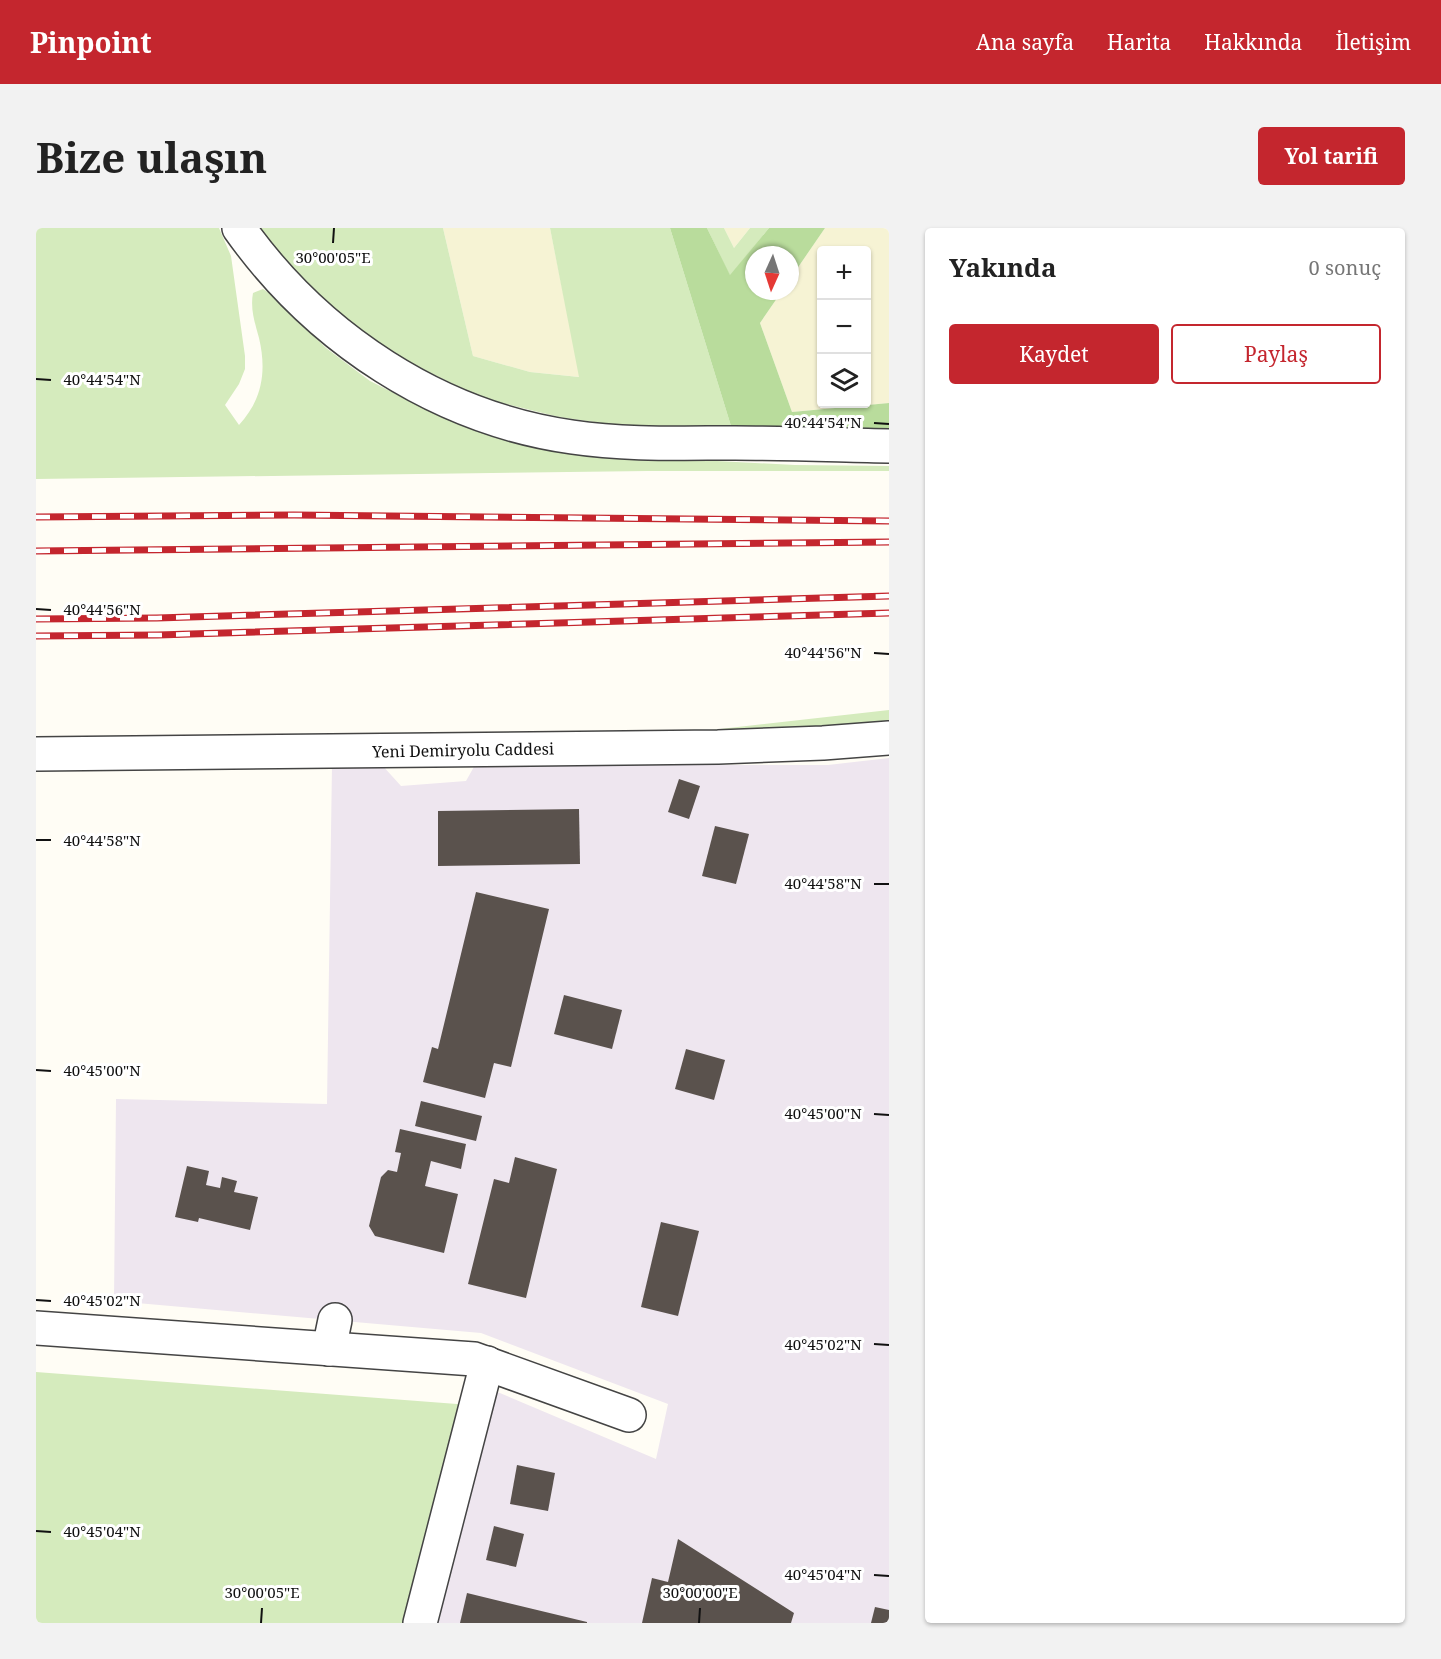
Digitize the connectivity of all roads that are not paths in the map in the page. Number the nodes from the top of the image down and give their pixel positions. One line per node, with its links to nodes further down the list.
1 (240, 228): 2 (street)
2 (889, 446)
3 (889, 738): 4 (street, Yeni Demiryolu Caddesi)
4 (36, 754)
5 (36, 1328): 6 (street)
6 (487, 1363): 7 (street); 8 (street)
7 (629, 1415)
8 (420, 1623)

